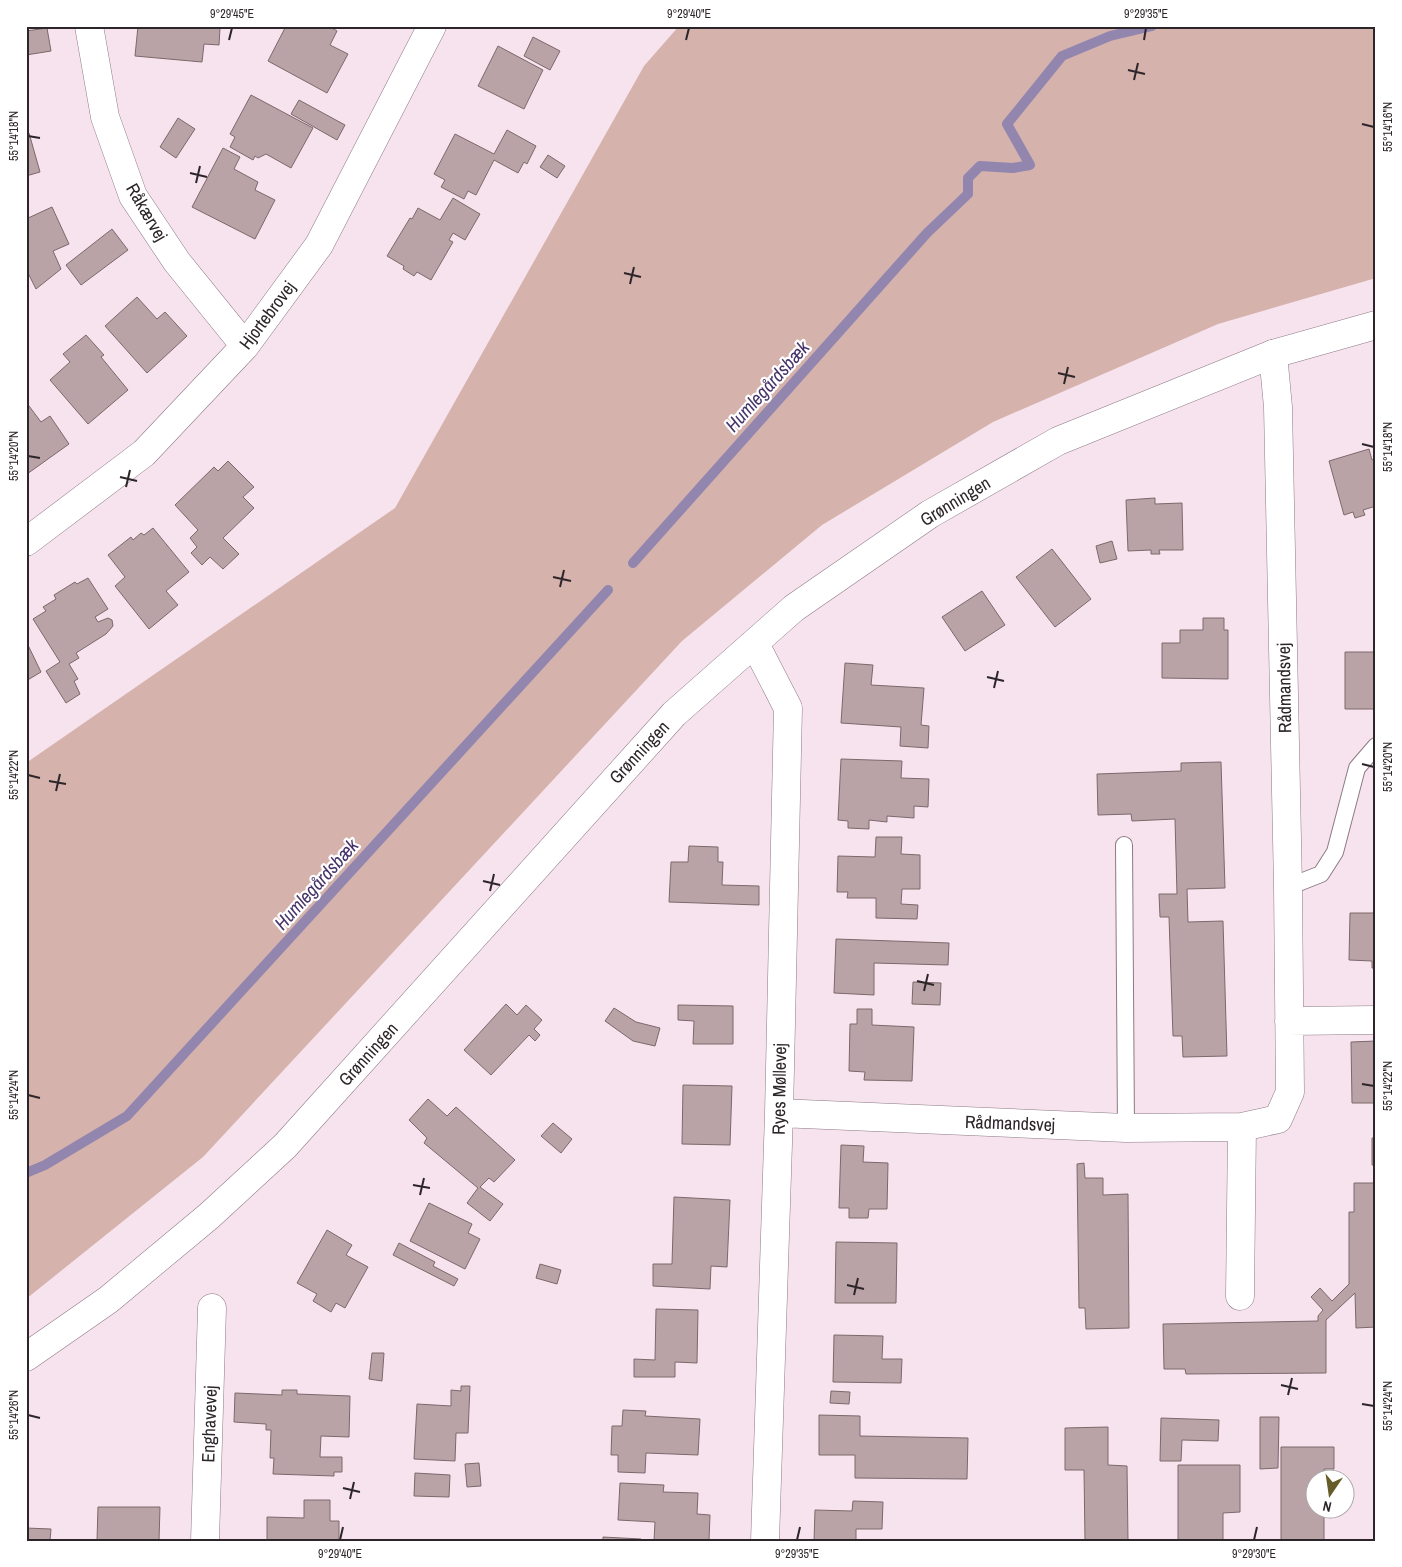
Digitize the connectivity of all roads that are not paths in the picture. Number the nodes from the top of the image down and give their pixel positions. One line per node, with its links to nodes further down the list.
1 (89, 26): 4 (street, Råkærvej)
2 (432, 26): 4 (street, Hjortebrovej)
3 (1376, 325): 5 (street, Grønningen)
4 (245, 346): 6 (street, Hjortebrovej)
5 (1273, 354): 7 (street, Grønningen); 10 (street, Rådmandsvej)
6 (26, 542)
7 (755, 644): 13 (street, Ryes Møllevej); 18 (street, Grønningen)
8 (1376, 746): 10 (lane)
9 (1124, 845): 15 (lane)
10 (1288, 887): 12 (street, Rådmandsvej)
11 (1376, 1020): 12 (street)
12 (1289, 1021): 14 (street, Rådmandsvej)
13 (779, 1114): 15 (street, Rådmandsvej); 20 (street, Ryes Møllevej)
14 (1242, 1127): 15 (street, Rådmandsvej); 16 (street)
15 (1126, 1128)
16 (1240, 1296)
17 (212, 1308): 19 (street, Enghavevej)
18 (26, 1357)
19 (205, 1541)
20 (765, 1541)

